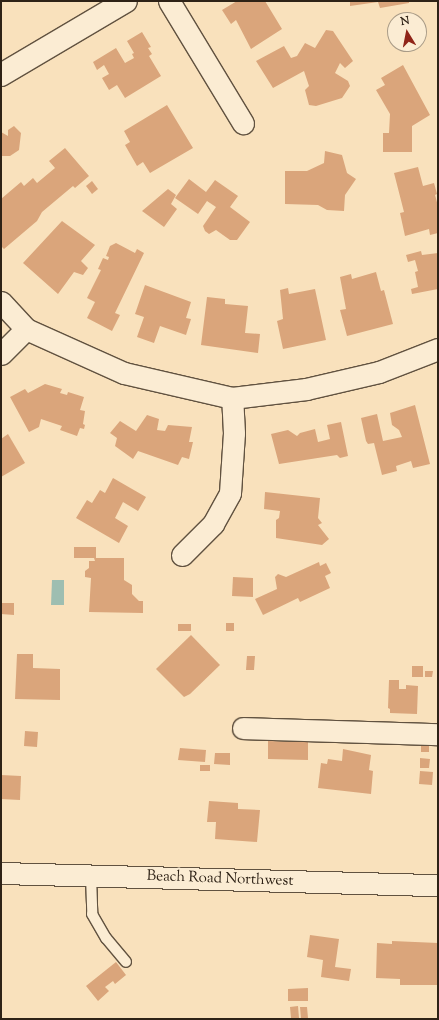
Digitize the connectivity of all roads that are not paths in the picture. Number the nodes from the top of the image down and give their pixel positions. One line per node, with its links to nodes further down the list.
1 (126, 1): 3 (street)
2 (169, 1): 4 (street)
3 (1, 75)
4 (242, 123)
5 (1, 302): 6 (street)
6 (26, 329): 8 (street); 9 (street)
7 (438, 350): 9 (street)
8 (1, 354)
9 (232, 398): 10 (street)
10 (182, 555)
11 (243, 728): 12 (street)
12 (438, 734)
13 (1, 874): 14 (street, Beach Road Northwest)
14 (91, 876): 15 (street, Beach Road Northwest); 16 (lane)
15 (438, 885)
16 (126, 962)

